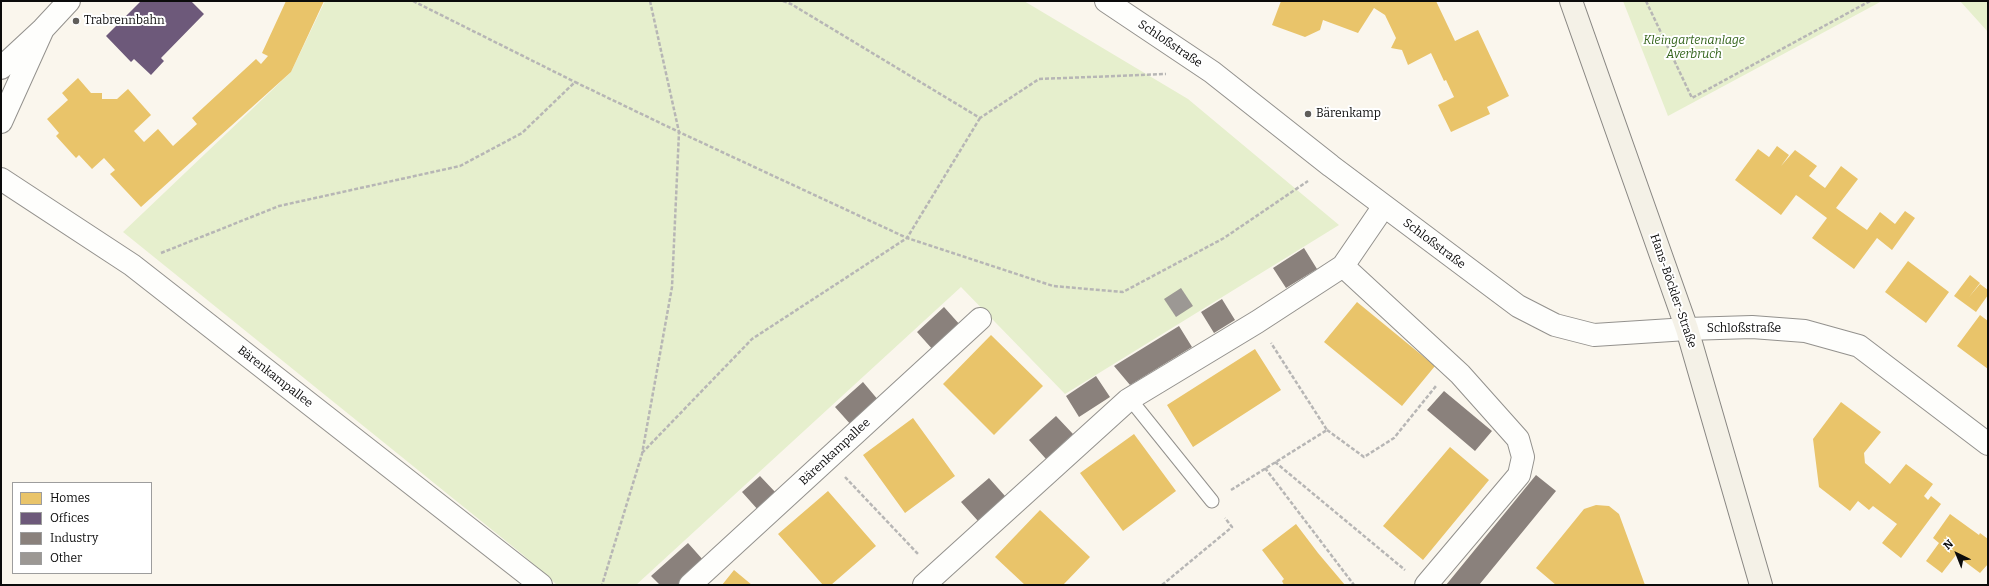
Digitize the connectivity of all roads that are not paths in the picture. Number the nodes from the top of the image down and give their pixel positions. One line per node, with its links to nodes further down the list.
1 (69, 1): 4 (street)
2 (1106, 1): 8 (street, Schloßstraße)
3 (1571, 1): 11 (main road, Hans-Böckler-Straße)
4 (43, 29): 5 (street); 6 (street)
5 (1, 68)
6 (1, 122)
7 (1, 179): 17 (street, Bärenkampallee)
8 (1384, 206): 9 (street); 11 (street, Schloßstraße)
9 (1343, 266): 12 (street); 16 (street)
10 (980, 319): 18 (street, Bärenkampallee)
11 (1687, 329): 13 (street, Schloßstraße); 19 (main road, Hans-Böckler-Straße)
12 (1129, 399): 14 (lane); 15 (street)
13 (1988, 444)
14 (1212, 501)
15 (930, 579)
16 (1418, 580)
17 (542, 585)
18 (690, 585)
19 (1761, 585)

